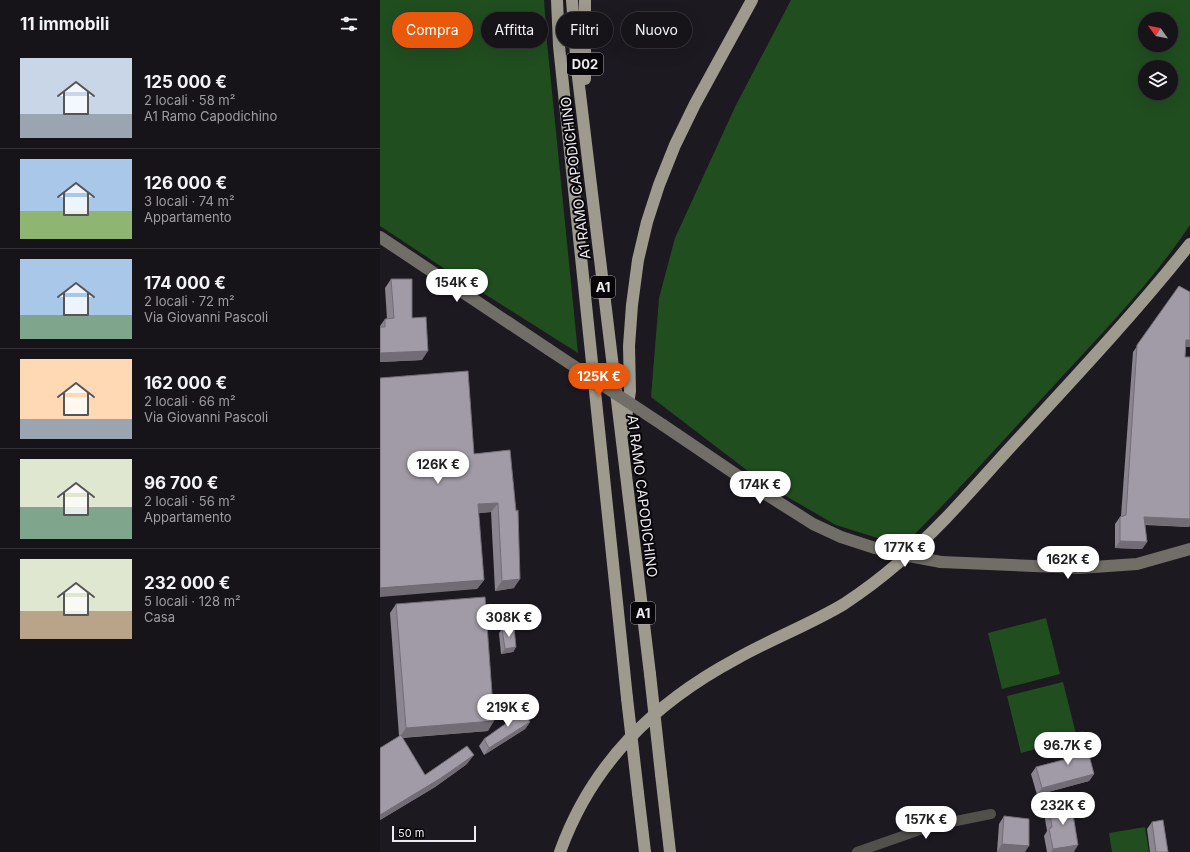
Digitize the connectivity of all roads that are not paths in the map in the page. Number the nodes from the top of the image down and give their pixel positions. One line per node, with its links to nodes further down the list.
1 (557, 0): 14 (highway, A1 RAMO CAPODICHINO / A1, bridge)
2 (572, 0): 7 (highway, A1 RAMO CAPODICHINO / A1)
3 (585, 0): 7 (highway, D02)
4 (752, 0): 6 (highway)
5 (756, 0): 6 (highway)
6 (738, 26): 10 (highway)
7 (584, 128): 10 (highway, A1 RAMO CAPODICHINO / A1)
8 (380, 237): 11 (street, bridge)
9 (1190, 244): 13 (highway)
10 (622, 446): 15 (highway, A1 RAMO CAPODICHINO / A1, bridge)
11 (1190, 549)
12 (991, 814): 16 (street)
13 (560, 852)
14 (645, 852)
15 (670, 852)
16 (857, 852)

